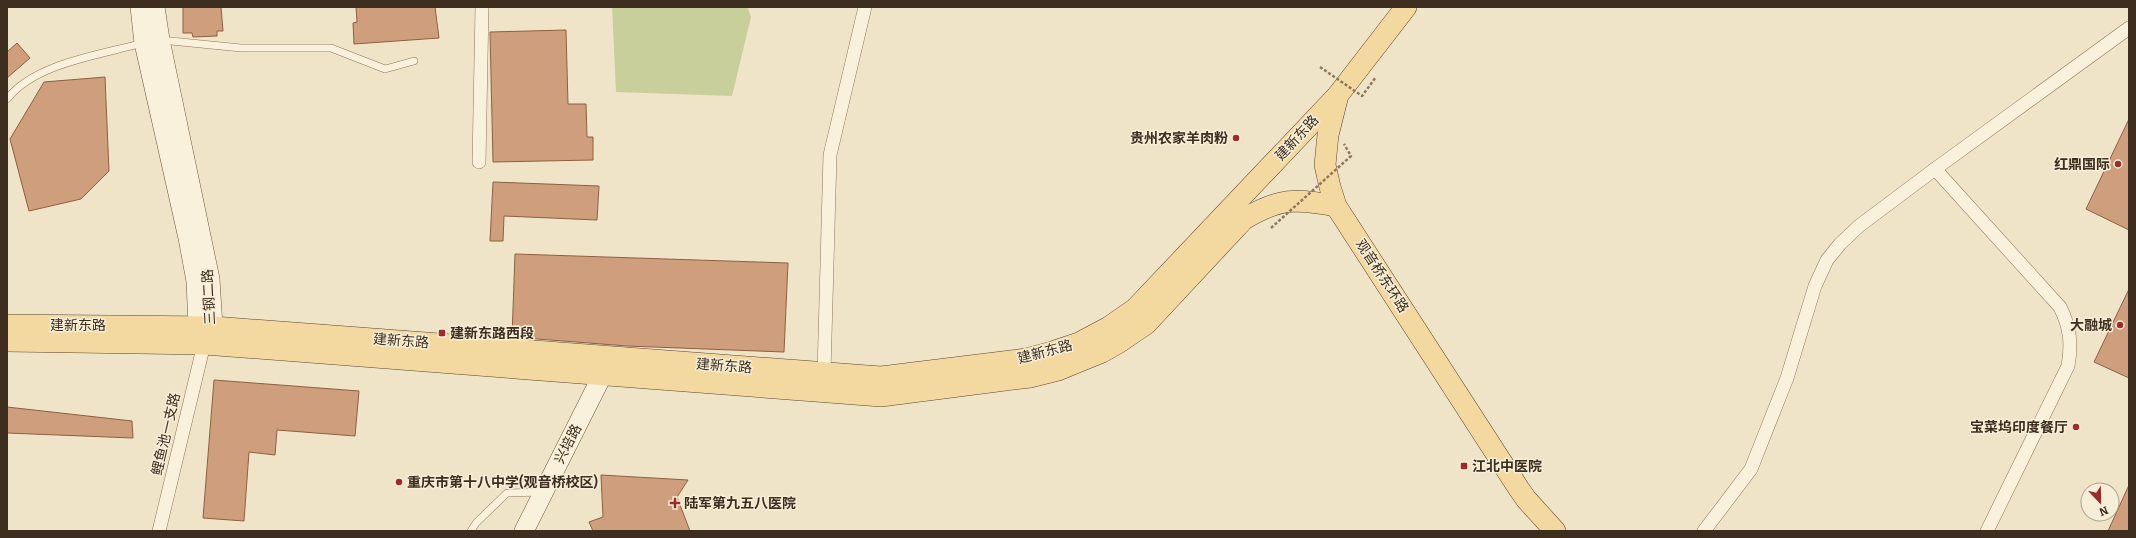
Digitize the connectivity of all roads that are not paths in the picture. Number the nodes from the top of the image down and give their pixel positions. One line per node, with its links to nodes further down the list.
1 (140, 7): 7 (street, 三钢二路)
2 (156, 7): 7 (street, 三钢二路)
3 (482, 7): 11 (street)
4 (865, 7): 18 (street)
5 (1406, 7): 9 (main road, 观音桥东环路)
6 (2129, 28): 12 (street)
7 (152, 42): 8 (lane); 10 (lane); 15 (street, 三钢二路)
8 (414, 61)
9 (1338, 96): 13 (main road, 观音桥东环路); 18 (main road, 建新东路)
10 (7, 99)
11 (479, 162)
12 (1935, 169): 24 (street); 25 (street)
13 (1336, 206): 17 (main road, 建新东路); 23 (main road, 观音桥东环路)
14 (7, 325): 15 (main road, 建新东路)
15 (205, 332): 16 (main road, 建新东路); 17 (main road, 建新东路); 20 (street, 鲤鱼池一支路)
16 (7, 340)
17 (607, 367): 18 (main road, 建新东路); 19 (street, 兴培路)
18 (824, 373)
19 (543, 492): 21 (lane); 22 (street, 兴培路)
20 (159, 531)
21 (472, 531)
22 (524, 531)
23 (1555, 531)
24 (1704, 531)
25 (1988, 531)

